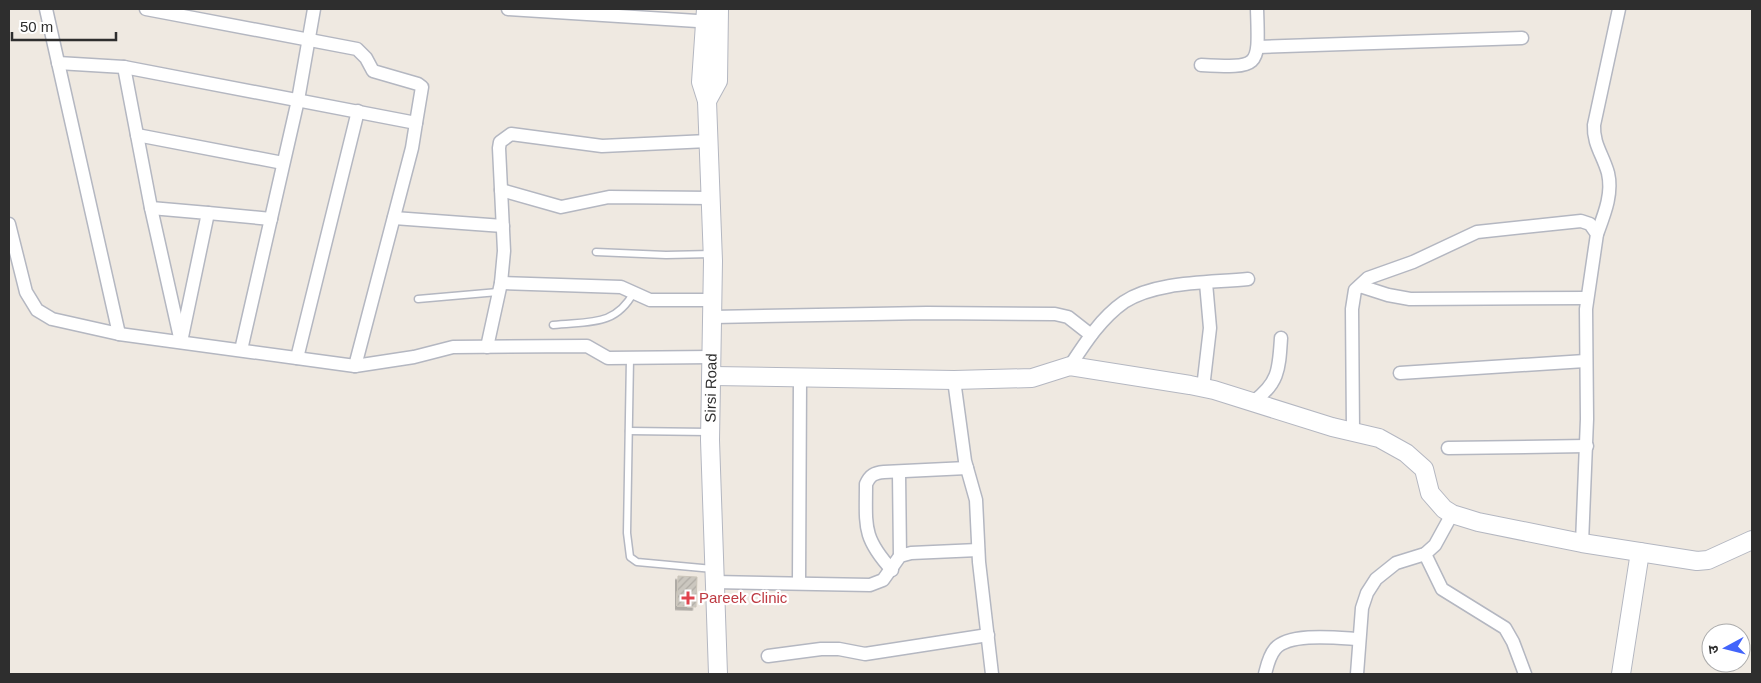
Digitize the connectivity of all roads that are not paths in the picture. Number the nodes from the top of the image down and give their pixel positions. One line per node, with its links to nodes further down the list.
1 (46, 9): 11 (street)
2 (146, 9): 9 (street)
3 (314, 9): 9 (street)
4 (508, 9): 7 (street)
5 (1257, 9): 10 (street)
6 (1619, 9): 28 (street)
7 (712, 15): 18 (street, Sirsi Road)
8 (1522, 38): 10 (street)
9 (309, 39): 14 (street); 16 (street)
10 (1258, 47): 12 (street)
11 (58, 63): 13 (street); 40 (street)
12 (1201, 65)
13 (124, 67): 14 (street); 17 (street)
14 (298, 100): 15 (street); 19 (street)
15 (358, 110): 16 (street); 47 (street)
16 (416, 123): 24 (street)
17 (137, 135): 19 (street); 22 (street)
18 (708, 142): 20 (street); 21 (street, Sirsi Road)
19 (284, 163): 25 (street)
20 (501, 190): 21 (street); 27 (street)
21 (711, 198): 30 (street, Sirsi Road)
22 (151, 208): 23 (street); 43 (street)
23 (208, 213): 25 (street); 43 (street)
24 (394, 218): 27 (street); 50 (street)
25 (270, 219): 45 (street)
26 (9, 224): 40 (street)
27 (503, 226): 34 (street)
28 (1597, 234): 33 (street); 36 (street)
29 (596, 252): 30 (lane)
30 (713, 254): 38 (street, Sirsi Road)
31 (1248, 279): 32 (street)
32 (1206, 283): 41 (street); 56 (street)
33 (1360, 286): 36 (street); 60 (street)
34 (500, 288): 35 (street); 37 (lane); 44 (street)
35 (634, 292): 38 (street); 39 (lane)
36 (1587, 298): 49 (street)
37 (418, 299)
38 (713, 308): 41 (street); 46 (street, Sirsi Road)
39 (554, 325)
40 (119, 334): 43 (street)
41 (1091, 335): 51 (street)
42 (1281, 338): 57 (street)
43 (181, 342): 45 (street)
44 (488, 347): 48 (street); 50 (street)
45 (241, 350): 47 (street)
46 (712, 357): 48 (street); 53 (street, Sirsi Road)
47 (297, 358): 50 (street)
48 (630, 358): 58 (lane)
49 (1585, 361): 52 (street); 61 (street)
50 (355, 366)
51 (1070, 366): 55 (street); 56 (street)
52 (1400, 374)
53 (712, 376): 54 (street); 59 (street, Sirsi Road)
54 (800, 379): 55 (street); 74 (street)
55 (954, 380): 63 (street)
56 (1203, 388): 57 (street)
57 (1253, 402): 60 (street)
58 (629, 431): 59 (lane); 73 (lane)
59 (711, 432): 73 (street, Sirsi Road)
60 (1353, 432): 65 (street)
61 (1586, 446): 62 (street); 67 (street)
62 (1448, 448)
63 (967, 468): 64 (street); 68 (street)
64 (899, 473): 71 (street); 72 (street)
65 (1452, 514): 67 (street); 70 (street)
66 (1752, 540): 69 (street)
67 (1582, 543): 69 (street)
68 (978, 550): 71 (street); 75 (street)
69 (1640, 552): 83 (street)
70 (1425, 554): 76 (street); 82 (street)
71 (900, 556): 72 (street)
72 (892, 570): 74 (street)
73 (714, 575): 74 (street); 78 (street, Sirsi Road)
74 (799, 583)
75 (988, 635): 77 (street); 79 (street)
76 (1359, 639): 80 (street); 81 (street)
77 (768, 656)
78 (718, 674)
79 (992, 674)
80 (1265, 674)
81 (1357, 674)
82 (1525, 674)
83 (1621, 674)

